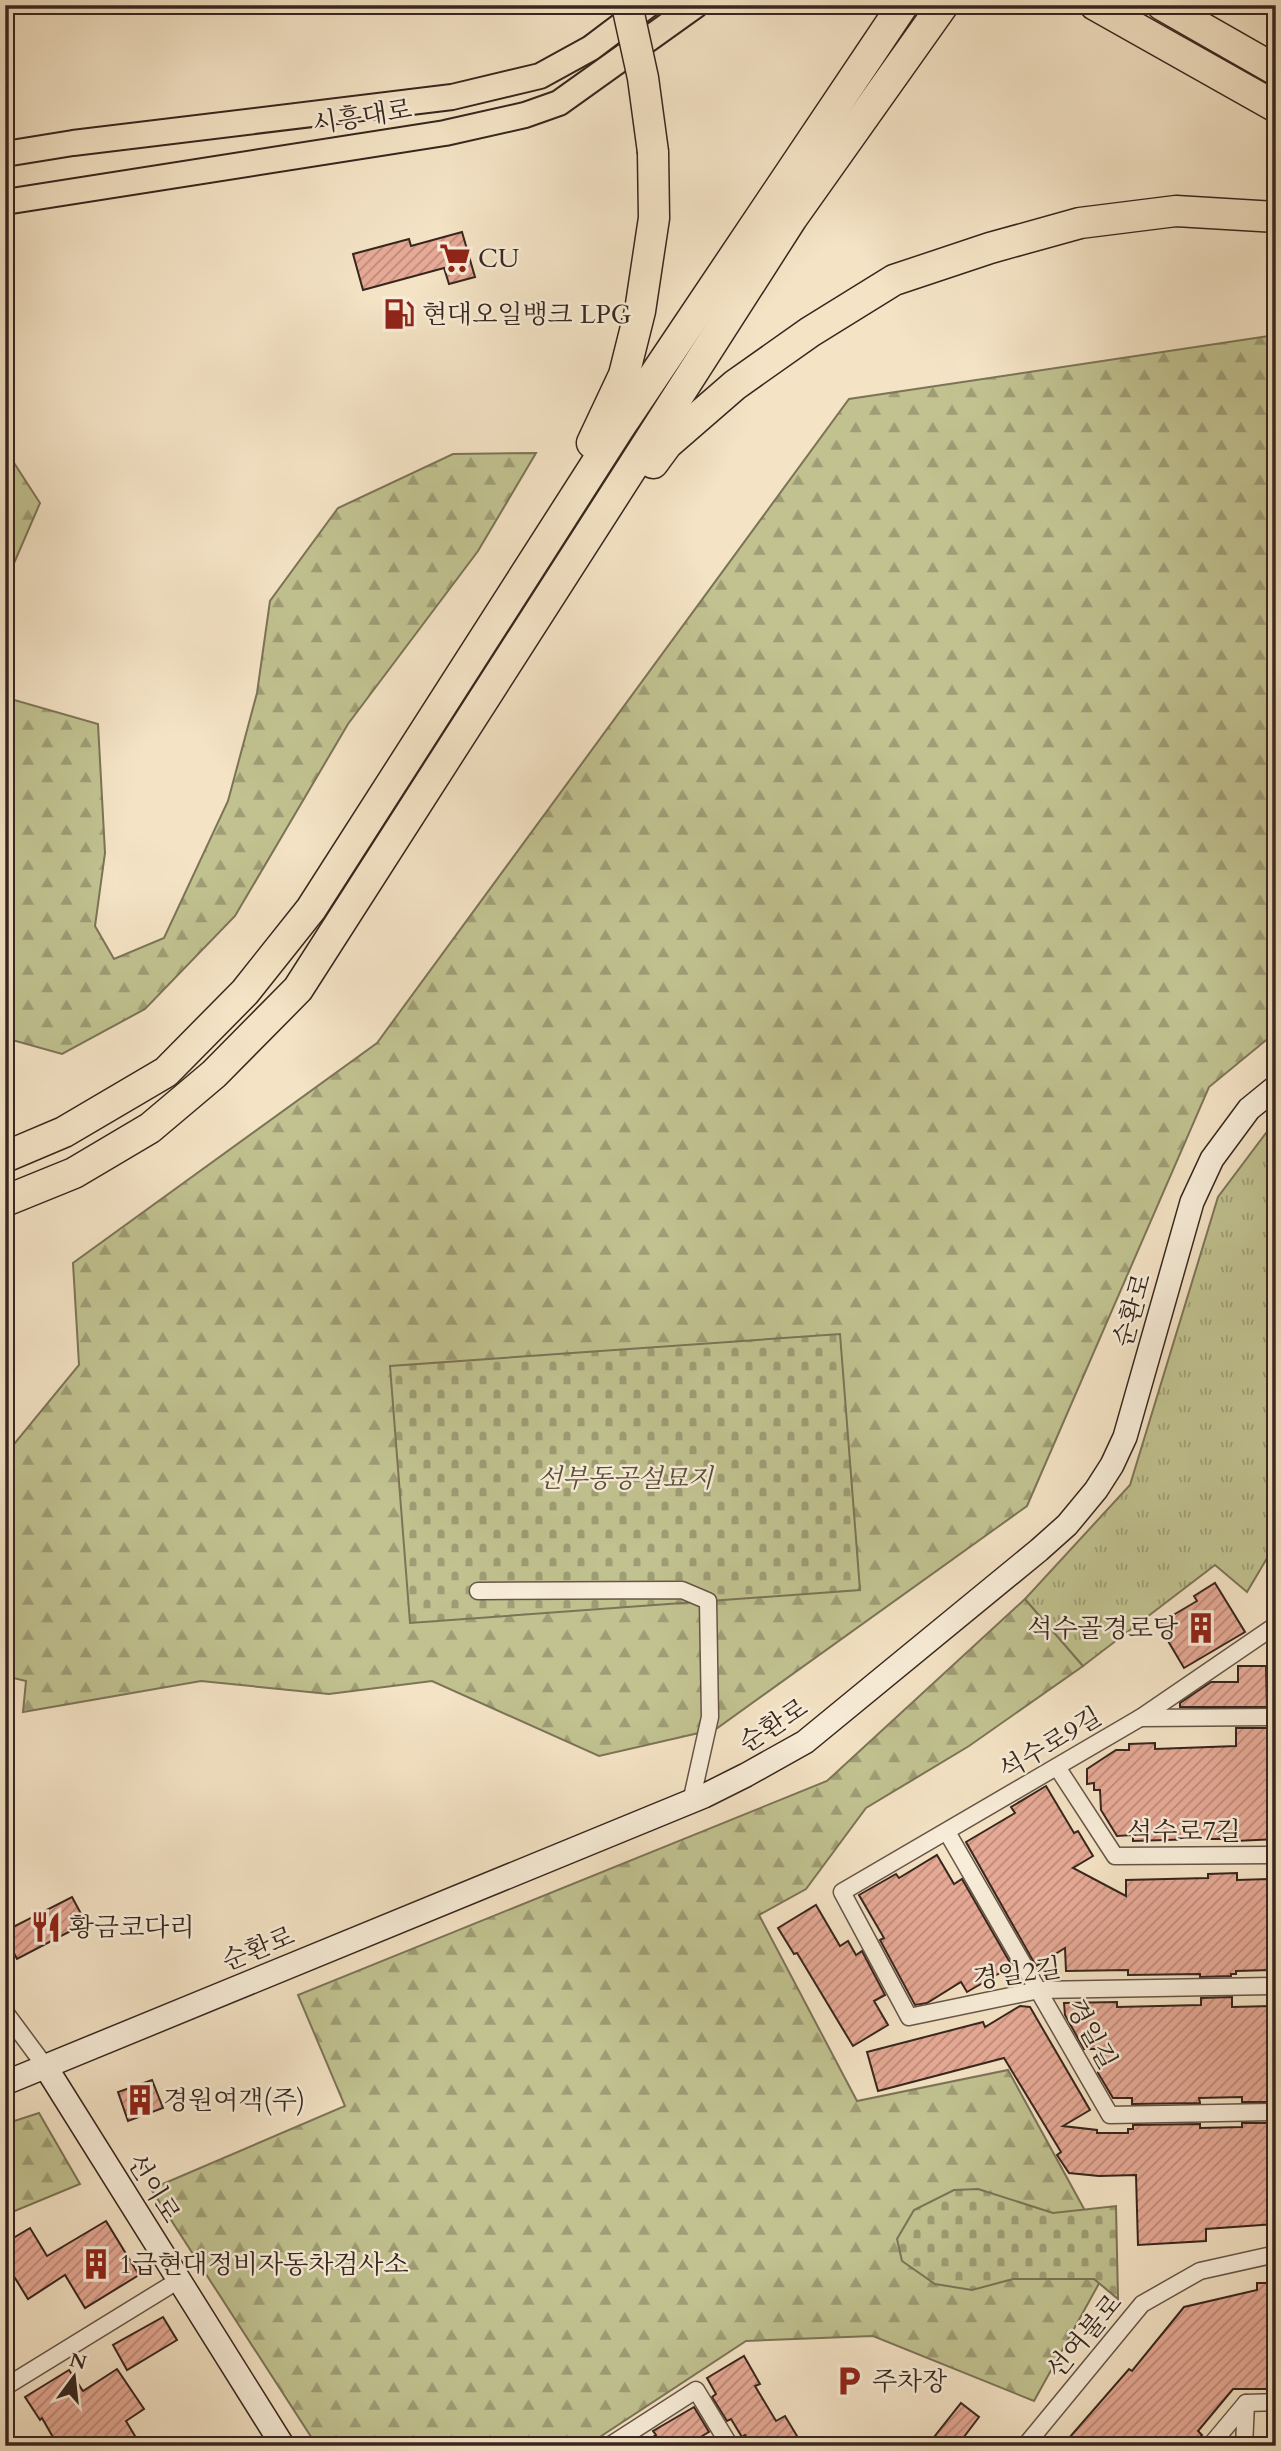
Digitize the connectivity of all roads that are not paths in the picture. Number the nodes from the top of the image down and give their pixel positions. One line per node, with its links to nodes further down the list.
1 (627, 5): 14 (highway, bridge)
2 (648, 5): 11 (main road, 시흥대로)
3 (696, 5): 12 (main road, 시흥대로)
4 (903, 5): 14 (highway)
5 (943, 5): 15 (highway)
6 (1163, 5): 8 (highway); 9 (highway)
7 (1097, 6): 10 (highway)
8 (1276, 55)
9 (1276, 70)
10 (1276, 107)
11 (5, 155)
12 (5, 202)
13 (1276, 217): 15 (highway)
14 (546, 542): 17 (highway)
15 (547, 603): 18 (highway)
16 (1276, 1087): 24 (main road, 순환로)
17 (5, 1157)
18 (5, 1201)
19 (478, 1591): 24 (street)
20 (1276, 1625): 22 (street, 석수로9길)
21 (1276, 1717): 22 (street)
22 (1140, 1718): 23 (street, 석수로9길)
23 (1057, 1767): 25 (street, 석수로9길); 26 (street, 석수로7길)
24 (691, 1801): 31 (main road, 순환로)
25 (947, 1832): 27 (street, 석수로9길); 29 (street, 경일길)
26 (1276, 1855)
27 (842, 1892): 29 (street, 경일2길)
28 (1276, 1986): 29 (street, 경일2길)
29 (1039, 1990): 33 (street, 경일길)
30 (5, 2012): 31 (street)
31 (45, 2066): 32 (main road, 순환로); 35 (main road, 선이로)
32 (5, 2083)
33 (1276, 2112)
34 (1276, 2253): 42 (street, 선여불로)
35 (179, 2280): 36 (street); 39 (main road, 선이로)
36 (5, 2387)
37 (1276, 2402): 38 (street)
38 (1246, 2403): 43 (street); 44 (street)
39 (283, 2446)
40 (609, 2446): 41 (street)
41 (730, 2446)
42 (1025, 2446)
43 (1210, 2446)
44 (1244, 2446)

